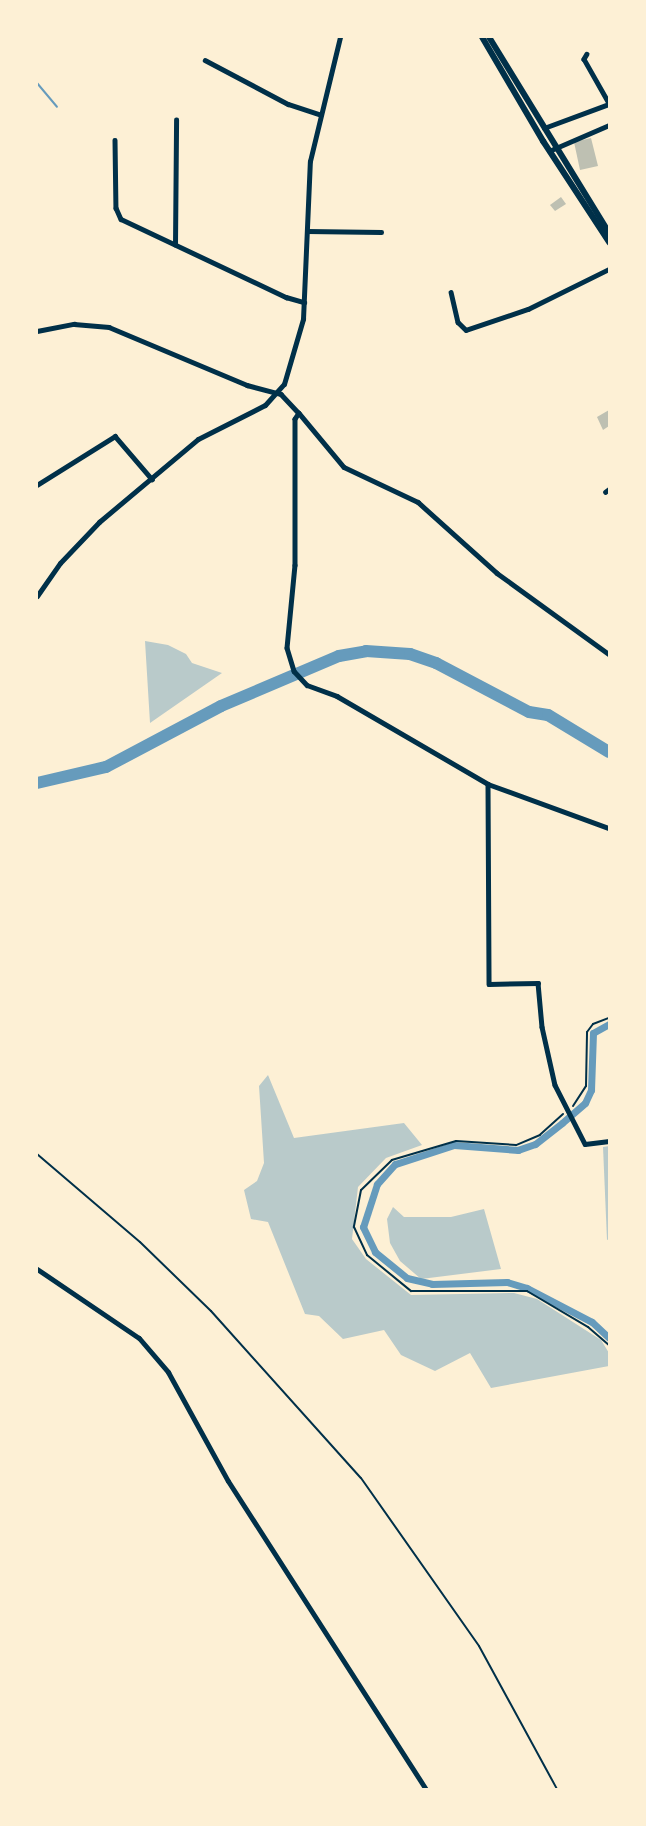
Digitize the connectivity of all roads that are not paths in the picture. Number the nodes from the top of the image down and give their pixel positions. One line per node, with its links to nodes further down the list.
1 (340, 37): 8 (street)
2 (482, 37): 6 (main road)
3 (489, 37): 11 (main road)
4 (587, 54): 7 (street)
5 (205, 60): 8 (street)
6 (519, 101): 11 (street); 13 (main road)
7 (609, 104): 11 (street)
8 (319, 114): 15 (street)
9 (176, 120): 19 (street)
10 (609, 125): 14 (street)
11 (543, 129): 13 (street); 14 (main road)
12 (116, 140): 19 (street)
13 (542, 141): 14 (main road)
14 (552, 150): 17 (main road); 18 (main road)
15 (306, 232): 16 (street); 22 (street)
16 (380, 232)
17 (609, 233)
18 (609, 242)
19 (175, 244): 22 (street)
20 (609, 269): 21 (street)
21 (451, 292)
22 (304, 302): 24 (street)
23 (37, 331): 24 (street)
24 (278, 393): 25 (street); 26 (street)
25 (299, 413): 30 (street); 31 (street)
26 (152, 479): 27 (street); 28 (street)
27 (37, 485)
28 (40, 587): 29 (street)
29 (37, 596)
30 (609, 654)
31 (488, 784): 32 (street); 33 (street)
32 (609, 828)
33 (609, 1141)
34 (37, 1269): 35 (street)
35 (426, 1789)

